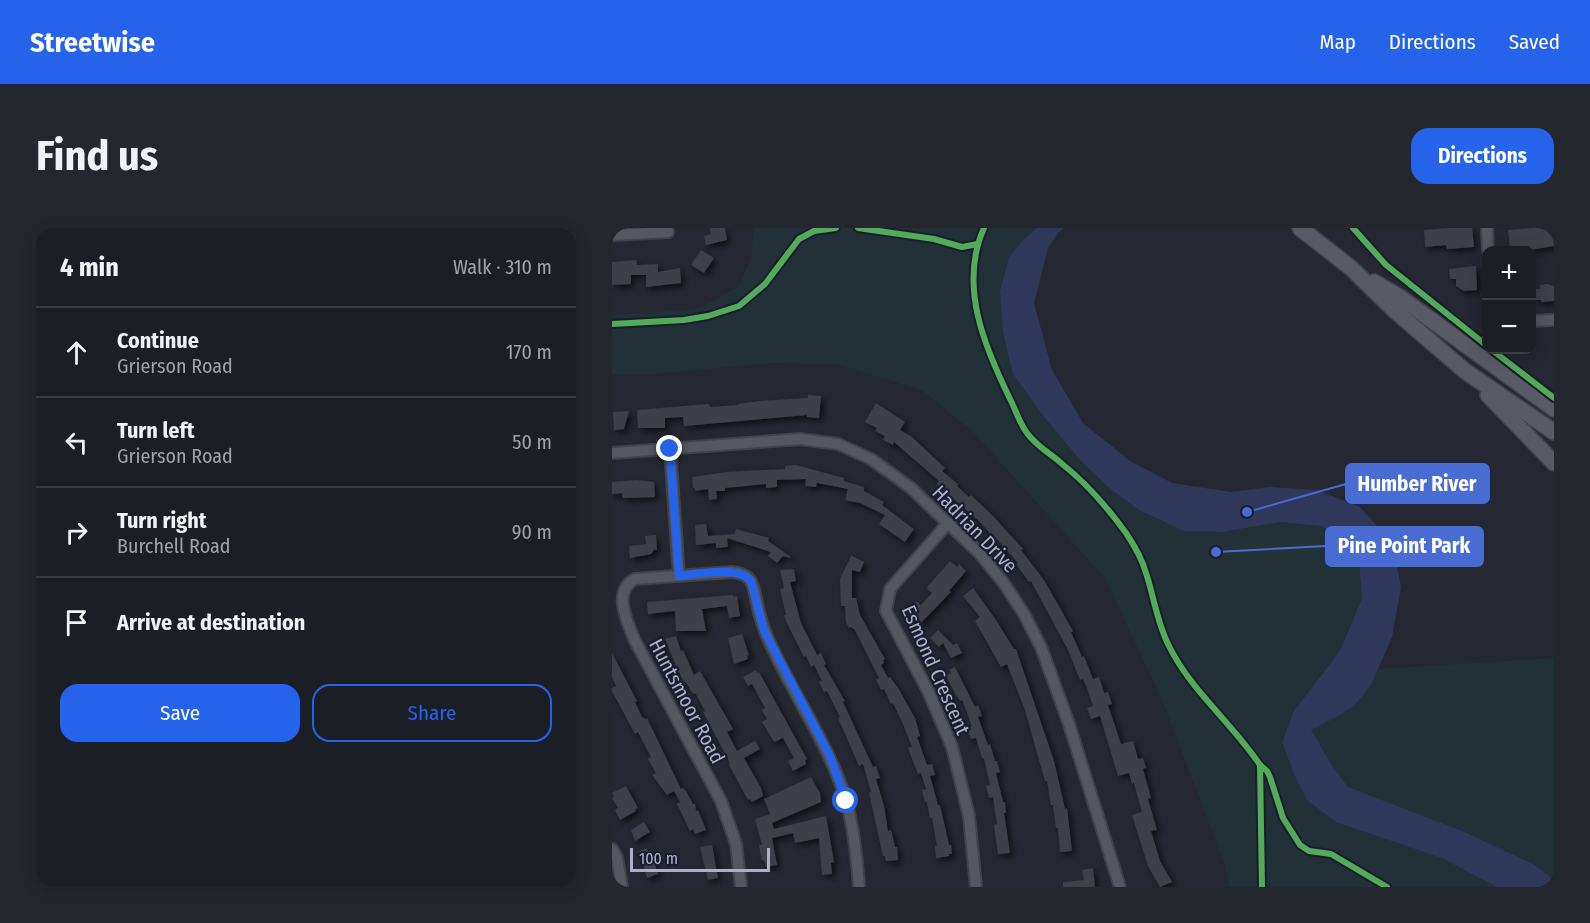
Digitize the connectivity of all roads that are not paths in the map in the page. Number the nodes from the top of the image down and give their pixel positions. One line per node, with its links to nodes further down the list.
1 (1300, 228): 6 (main road)
2 (1487, 228): 5 (street)
3 (668, 232): 4 (street)
4 (612, 235)
5 (1488, 246)
6 (1351, 268): 9 (main road); 10 (main road)
7 (1554, 320): 8 (street)
8 (1536, 321)
9 (1465, 371): 11 (main road); 14 (main road)
10 (1554, 409)
11 (1554, 432)
12 (670, 449): 13 (street, Hadrian Drive); 15 (street, Hadrian Drive); 16 (street)
13 (612, 453)
14 (1554, 463)
15 (948, 523): 21 (street, Esmond Crescent); 22 (street, Hadrian Drive)
16 (679, 576): 19 (street, Huntsmoor Road); 20 (street)
17 (612, 849): 18 (street)
18 (622, 887)
19 (741, 887)
20 (859, 887)
21 (976, 887)
22 (1120, 887)

